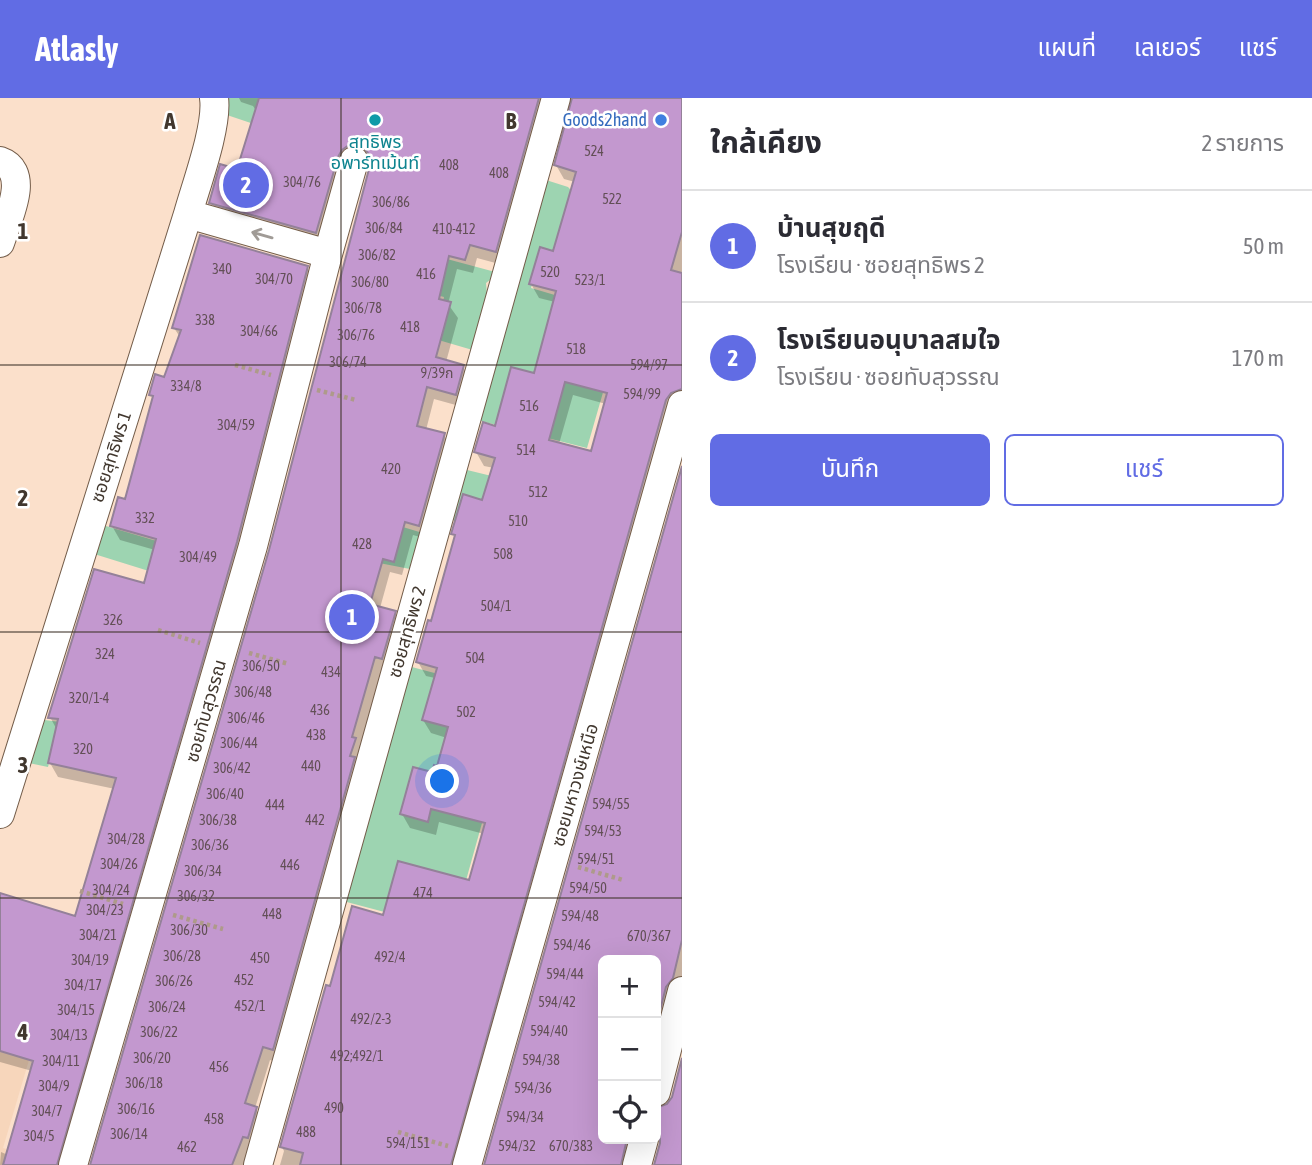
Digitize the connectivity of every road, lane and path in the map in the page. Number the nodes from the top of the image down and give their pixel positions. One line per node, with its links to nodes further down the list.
1 (214, 98): 5 (street, ซอยสุทธิพร 1)
2 (556, 98): 27 (street, ซอยสุทธิพร 2)
3 (0, 161): 6 (street)
4 (354, 161): 7 (street, ซอยทับสุวรรณ)
5 (188, 214): 7 (street, one-way to 5); 15 (street, ซอยสุทธิพร 1)
6 (0, 243)
7 (328, 254): 9 (street, ซอยทับสุวรรณ)
8 (235, 365): 9 (path)
9 (296, 383): 10 (path); 13 (street, ซอยทับสุวรรณ)
10 (356, 400)
11 (682, 405): 16 (street, ซอยมหาวงษ์เหนือ)
12 (158, 630): 13 (path)
13 (224, 648): 14 (path); 19 (street, ซอยทับสุวรรณ)
14 (289, 664)
15 (0, 814)
16 (554, 859): 17 (path); 25 (street, ซอยมหาวงษ์เหนือ)
17 (623, 880)
18 (80, 891): 19 (path)
19 (148, 910): 20 (path); 26 (street, ซอยทับสุวรรณ)
20 (223, 929)
21 (682, 991): 22 (street)
22 (659, 1081)
23 (398, 1132): 25 (path)
24 (643, 1144): 28 (street)
25 (469, 1159)
26 (73, 1165)
27 (258, 1165)
28 (637, 1165)

